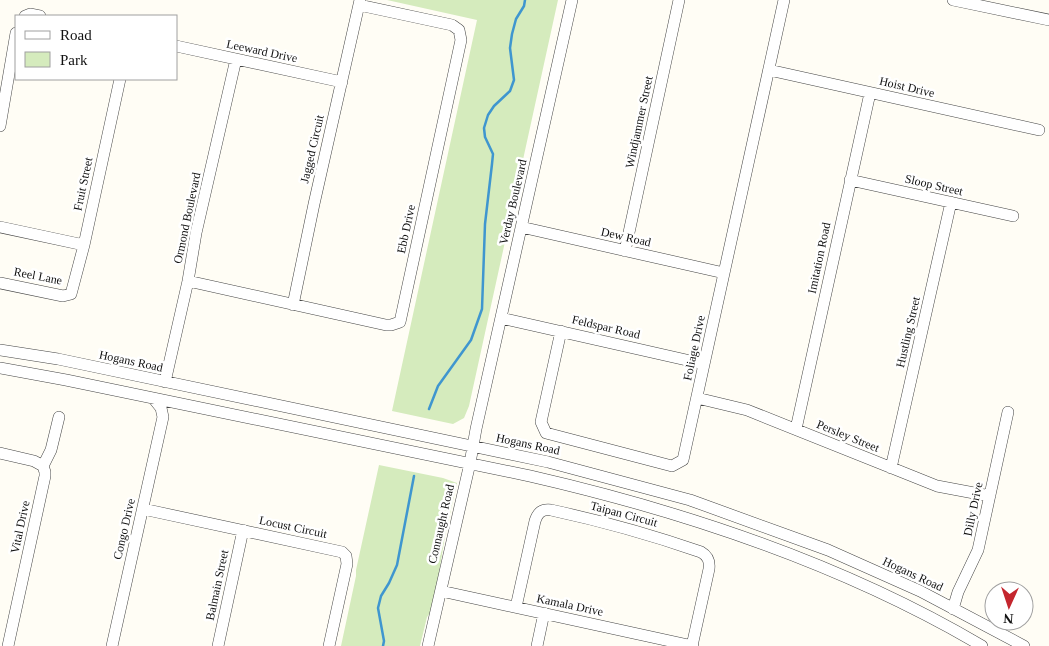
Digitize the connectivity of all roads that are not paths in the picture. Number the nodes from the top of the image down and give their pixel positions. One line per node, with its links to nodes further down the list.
1 (572, 0): 20 (street, Verday Boulevard)
2 (678, 0): 22 (street, Windjammer Street)
3 (784, 0): 10 (street, Foliage Drive)
4 (953, 0): 6 (street)
5 (360, 2): 12 (street, Jagged Circuit); 27 (street, Ebb Drive)
6 (1049, 20)
7 (15, 39): 14 (street)
8 (178, 46): 9 (street, Leeward Drive)
9 (236, 59): 12 (street, Leeward Drive); 24 (street, Ormond Boulevard)
10 (769, 70): 13 (street, Hoist Drive); 23 (street, Foliage Drive)
11 (120, 80): 21 (street, Fruit Street)
12 (342, 82): 27 (street, Jagged Circuit)
13 (870, 93): 15 (street, Hoist Drive); 16 (street, Imitation Road)
14 (0, 126)
15 (1039, 130)
16 (850, 180): 17 (street, Sloop Street); 41 (street, Imitation Road)
17 (951, 202): 18 (street, Sloop Street); 46 (street, Hustling Street)
18 (1013, 216)
19 (0, 227): 21 (street)
20 (521, 227): 22 (street, Dew Road); 28 (street, Verday Boulevard)
21 (84, 245): 26 (street, Fruit Street)
22 (625, 250): 23 (street, Dew Road)
23 (724, 273): 31 (street, Foliage Drive)
24 (188, 281): 27 (street, Ebb Drive); 33 (street, Ormond Boulevard)
25 (0, 283): 26 (street, Reel Lane)
26 (71, 294)
27 (293, 305)
28 (501, 318): 29 (street, Feldspar Road); 37 (street, Verday Boulevard)
29 (561, 331): 31 (street, Feldspar Road); 35 (street, Foliage Drive)
30 (0, 350): 33 (street, Hogans Road)
31 (704, 364): 35 (street, Foliage Drive)
32 (3, 370): 34 (street)
33 (165, 382): 42 (street, Hogans Road)
34 (153, 398): 36 (street); 40 (street)
35 (697, 398): 41 (street, Persley Street)
36 (184, 404): 40 (street); 44 (street)
37 (481, 409): 42 (street, Connaught Road)
38 (1008, 412): 47 (street, Dilly Drive)
39 (59, 417): 45 (street, Vital Drive)
40 (163, 417): 48 (street, Congo Drive)
41 (796, 429): 46 (street, Persley Street)
42 (472, 446): 44 (street, Connaught Road); 52 (street, Hogans Road)
43 (0, 453): 45 (street)
44 (470, 463): 50 (street, Connaught Road); 55 (street)
45 (43, 466): 56 (street, Vital Drive)
46 (892, 468): 47 (street, Persley Street)
47 (990, 496): 52 (street, Dilly Drive)
48 (143, 509): 49 (street, Locust Circuit); 57 (street, Congo Drive)
49 (243, 530): 58 (street, Balmain Street); 59 (street, Locust Circuit)
50 (440, 591): 51 (street, Kamala Drive); 60 (street, Connaught Road)
51 (516, 607): 53 (street, Kamala Drive); 62 (street, Taipan Circuit)
52 (953, 608): 64 (street, Hogans Road)
53 (544, 613): 54 (street, Kamala Drive); 61 (street)
54 (643, 640): 62 (street, Kamala Drive)
55 (966, 642): 63 (street)
56 (8, 646)
57 (112, 646)
58 (218, 646)
59 (329, 646)
60 (428, 646)
61 (537, 646)
62 (692, 646)
63 (982, 646)
64 (1024, 646)

